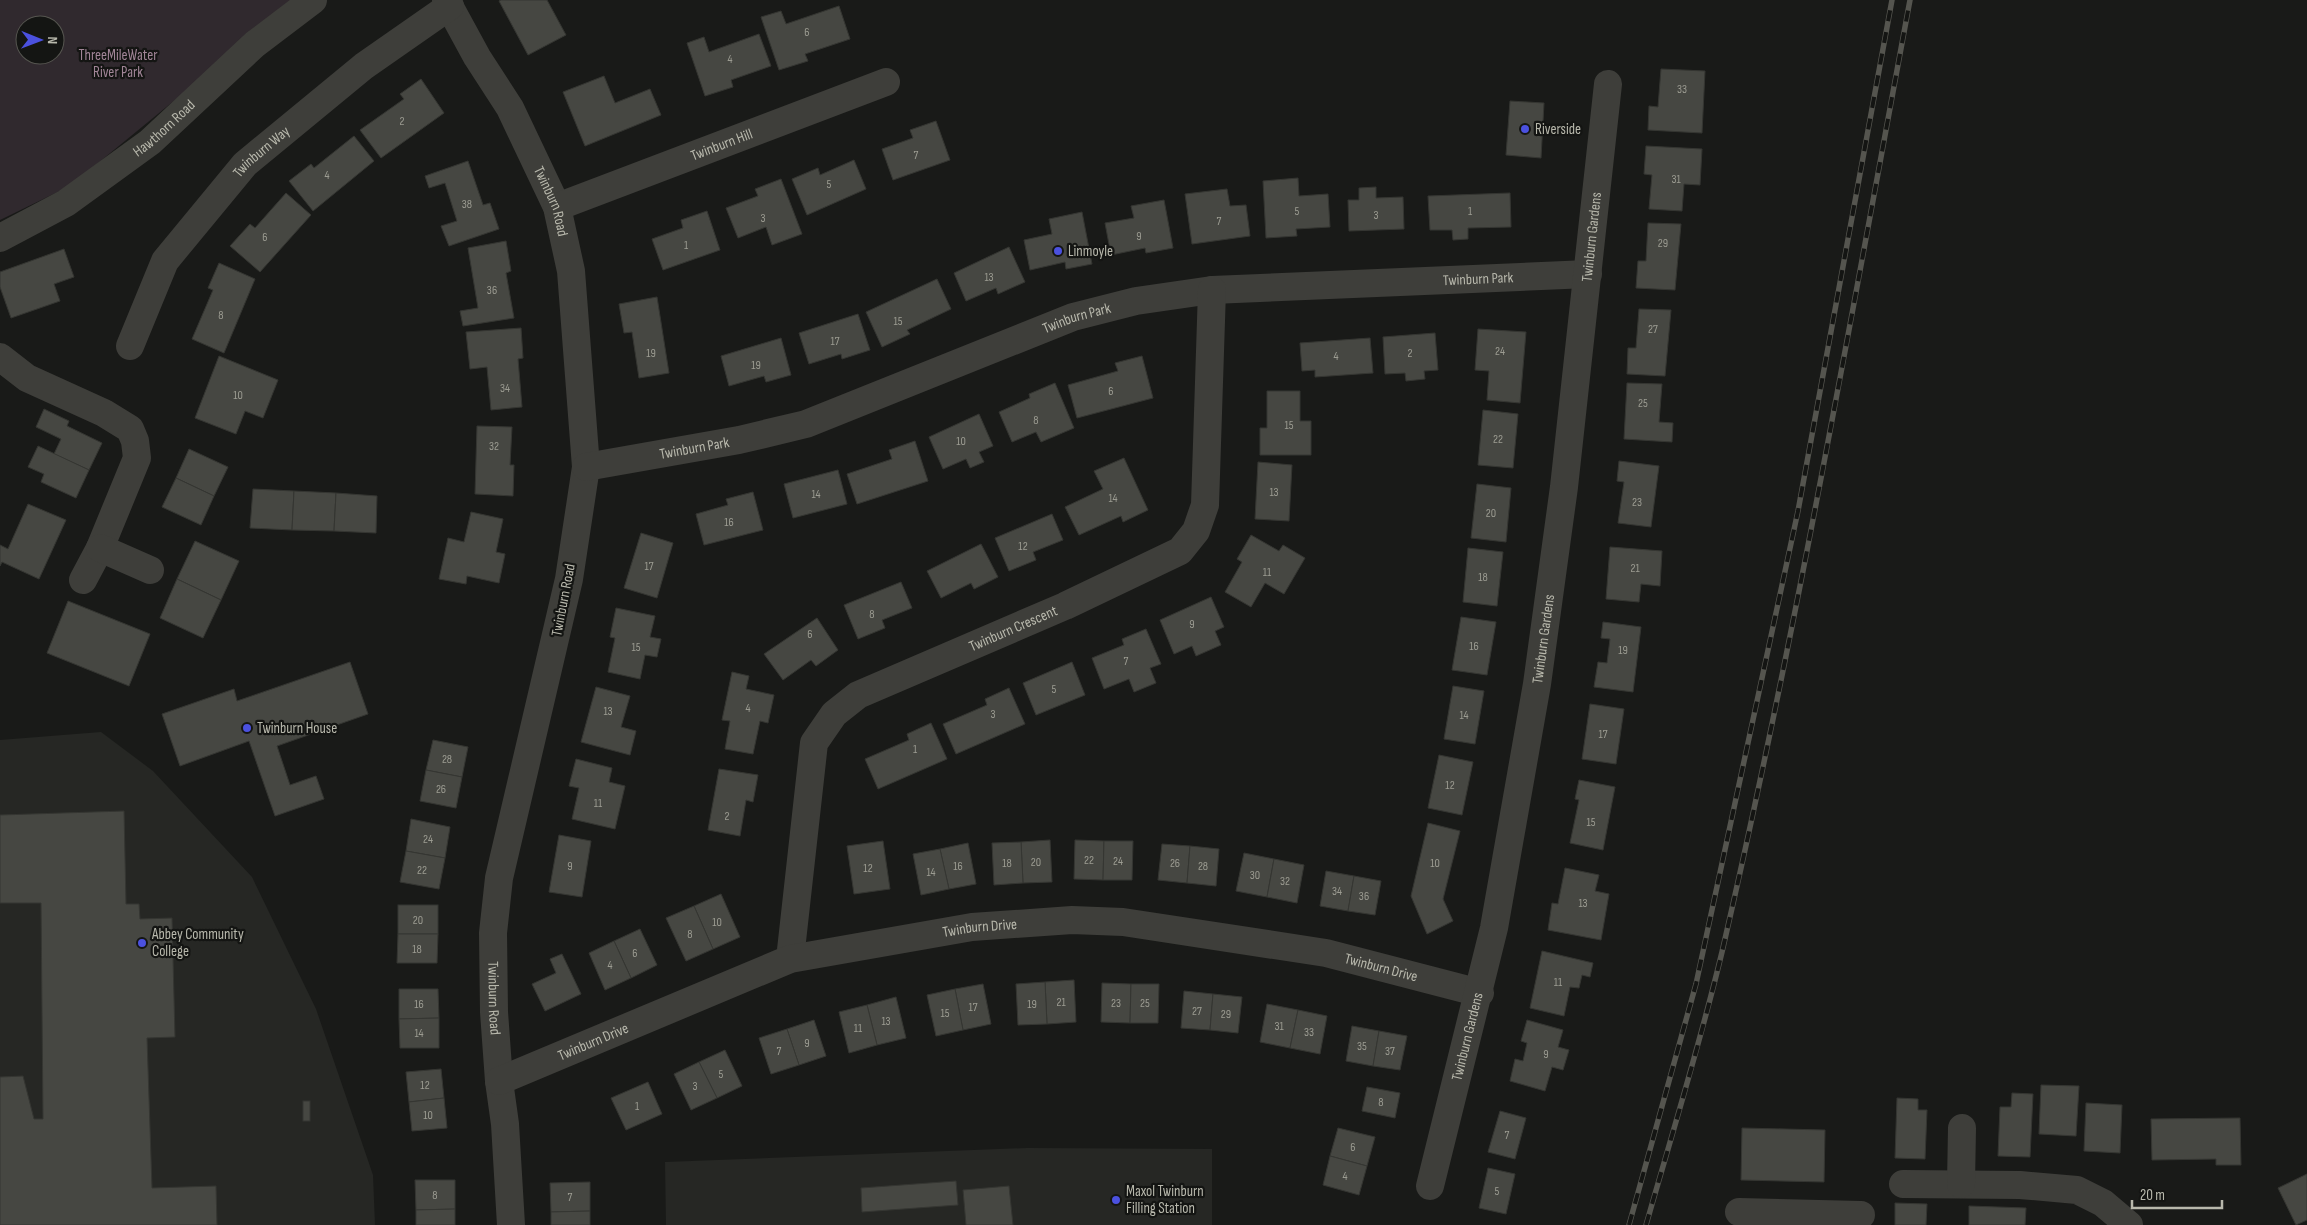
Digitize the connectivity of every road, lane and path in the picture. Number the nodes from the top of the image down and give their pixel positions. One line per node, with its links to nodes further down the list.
1 (313, 0): 6 (street, Hawthorn Road)
2 (448, 3): 5 (street, Twinburn Road); 9 (street, Twinburn Way)
3 (886, 82): 5 (street, Twinburn Hill)
4 (1608, 84): 7 (street, Twinburn Gardens)
5 (557, 206): 11 (street, Twinburn Road)
6 (0, 238)
7 (1588, 274): 8 (street, Twinburn Park); 16 (street, Twinburn Gardens)
8 (1212, 290): 11 (street, Twinburn Park); 15 (street, Twinburn Crescent)
9 (130, 346)
10 (0, 357): 12 (street)
11 (586, 467): 17 (street, Twinburn Road)
12 (100, 548): 13 (street); 14 (street)
13 (150, 570)
14 (83, 580)
15 (790, 959): 16 (street, Twinburn Drive); 17 (street, Twinburn Drive)
16 (1480, 993): 21 (street, Twinburn Gardens)
17 (499, 1081): 25 (street, Twinburn Road)
18 (1962, 1128): 20 (street)
19 (1903, 1184): 20 (street)
20 (1961, 1184): 26 (street)
21 (1430, 1186)
22 (1739, 1212): 24 (street)
23 (1861, 1214): 24 (street)
24 (1776, 1219)
25 (511, 1225)
26 (2128, 1225)

